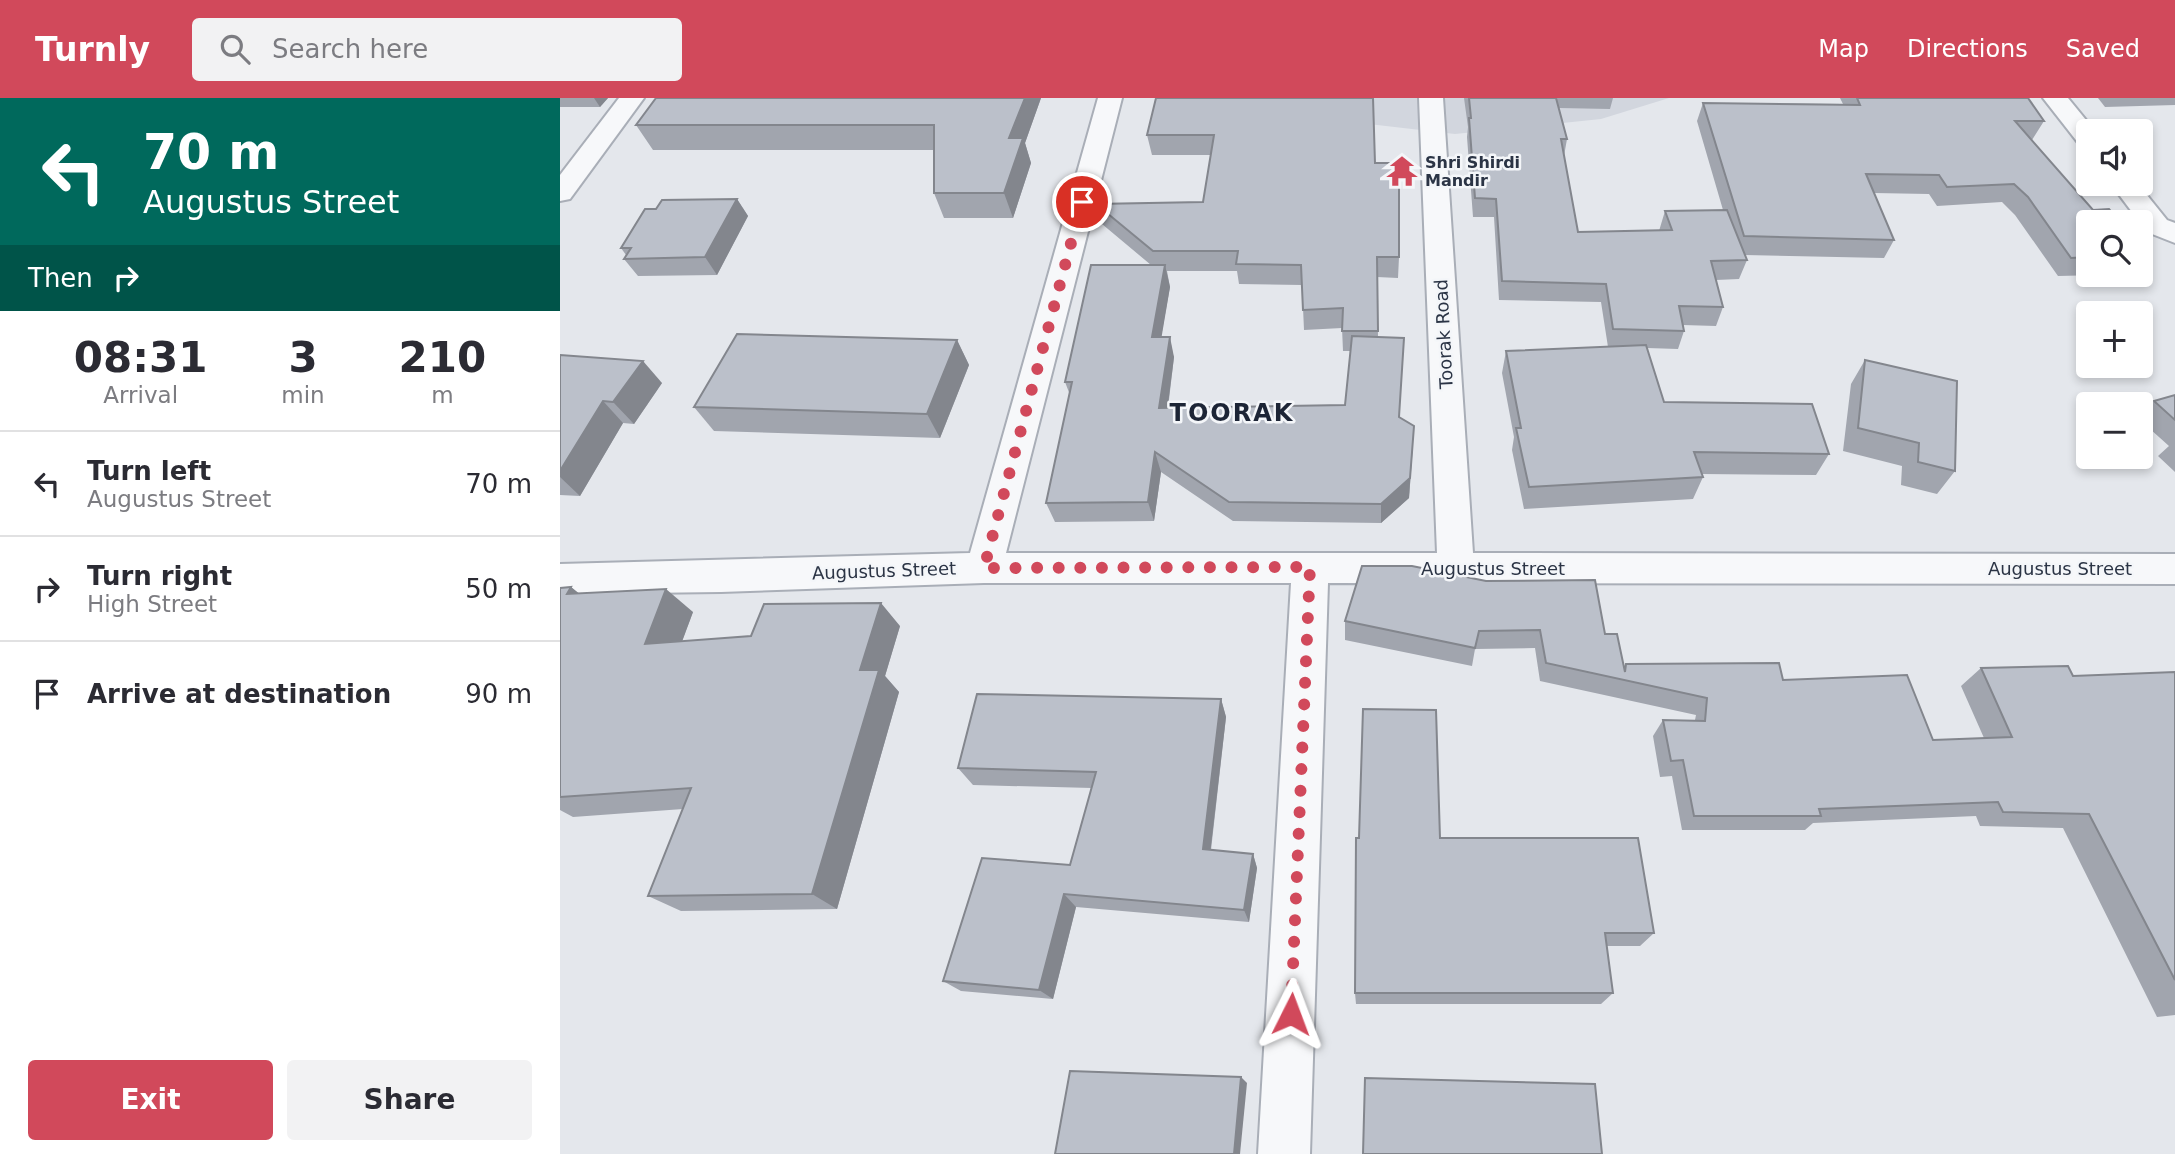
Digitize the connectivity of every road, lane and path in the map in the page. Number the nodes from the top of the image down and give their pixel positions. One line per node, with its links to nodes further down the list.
1 (632, 98): 6 (street)
2 (1110, 98): 10 (street)
3 (1431, 98): 11 (street, Toorak Road)
4 (2055, 98): 5 (street)
5 (2076, 124)
6 (560, 193)
7 (2135, 196): 8 (street)
8 (2166, 230)
9 (1310, 567): 10 (street, Augustus Street); 11 (street, Augustus Street); 14 (street)
10 (984, 568): 13 (street, Augustus Street)
11 (1456, 569): 12 (street, Augustus Street)
12 (2175, 569)
13 (560, 579)
14 (1284, 1154)

